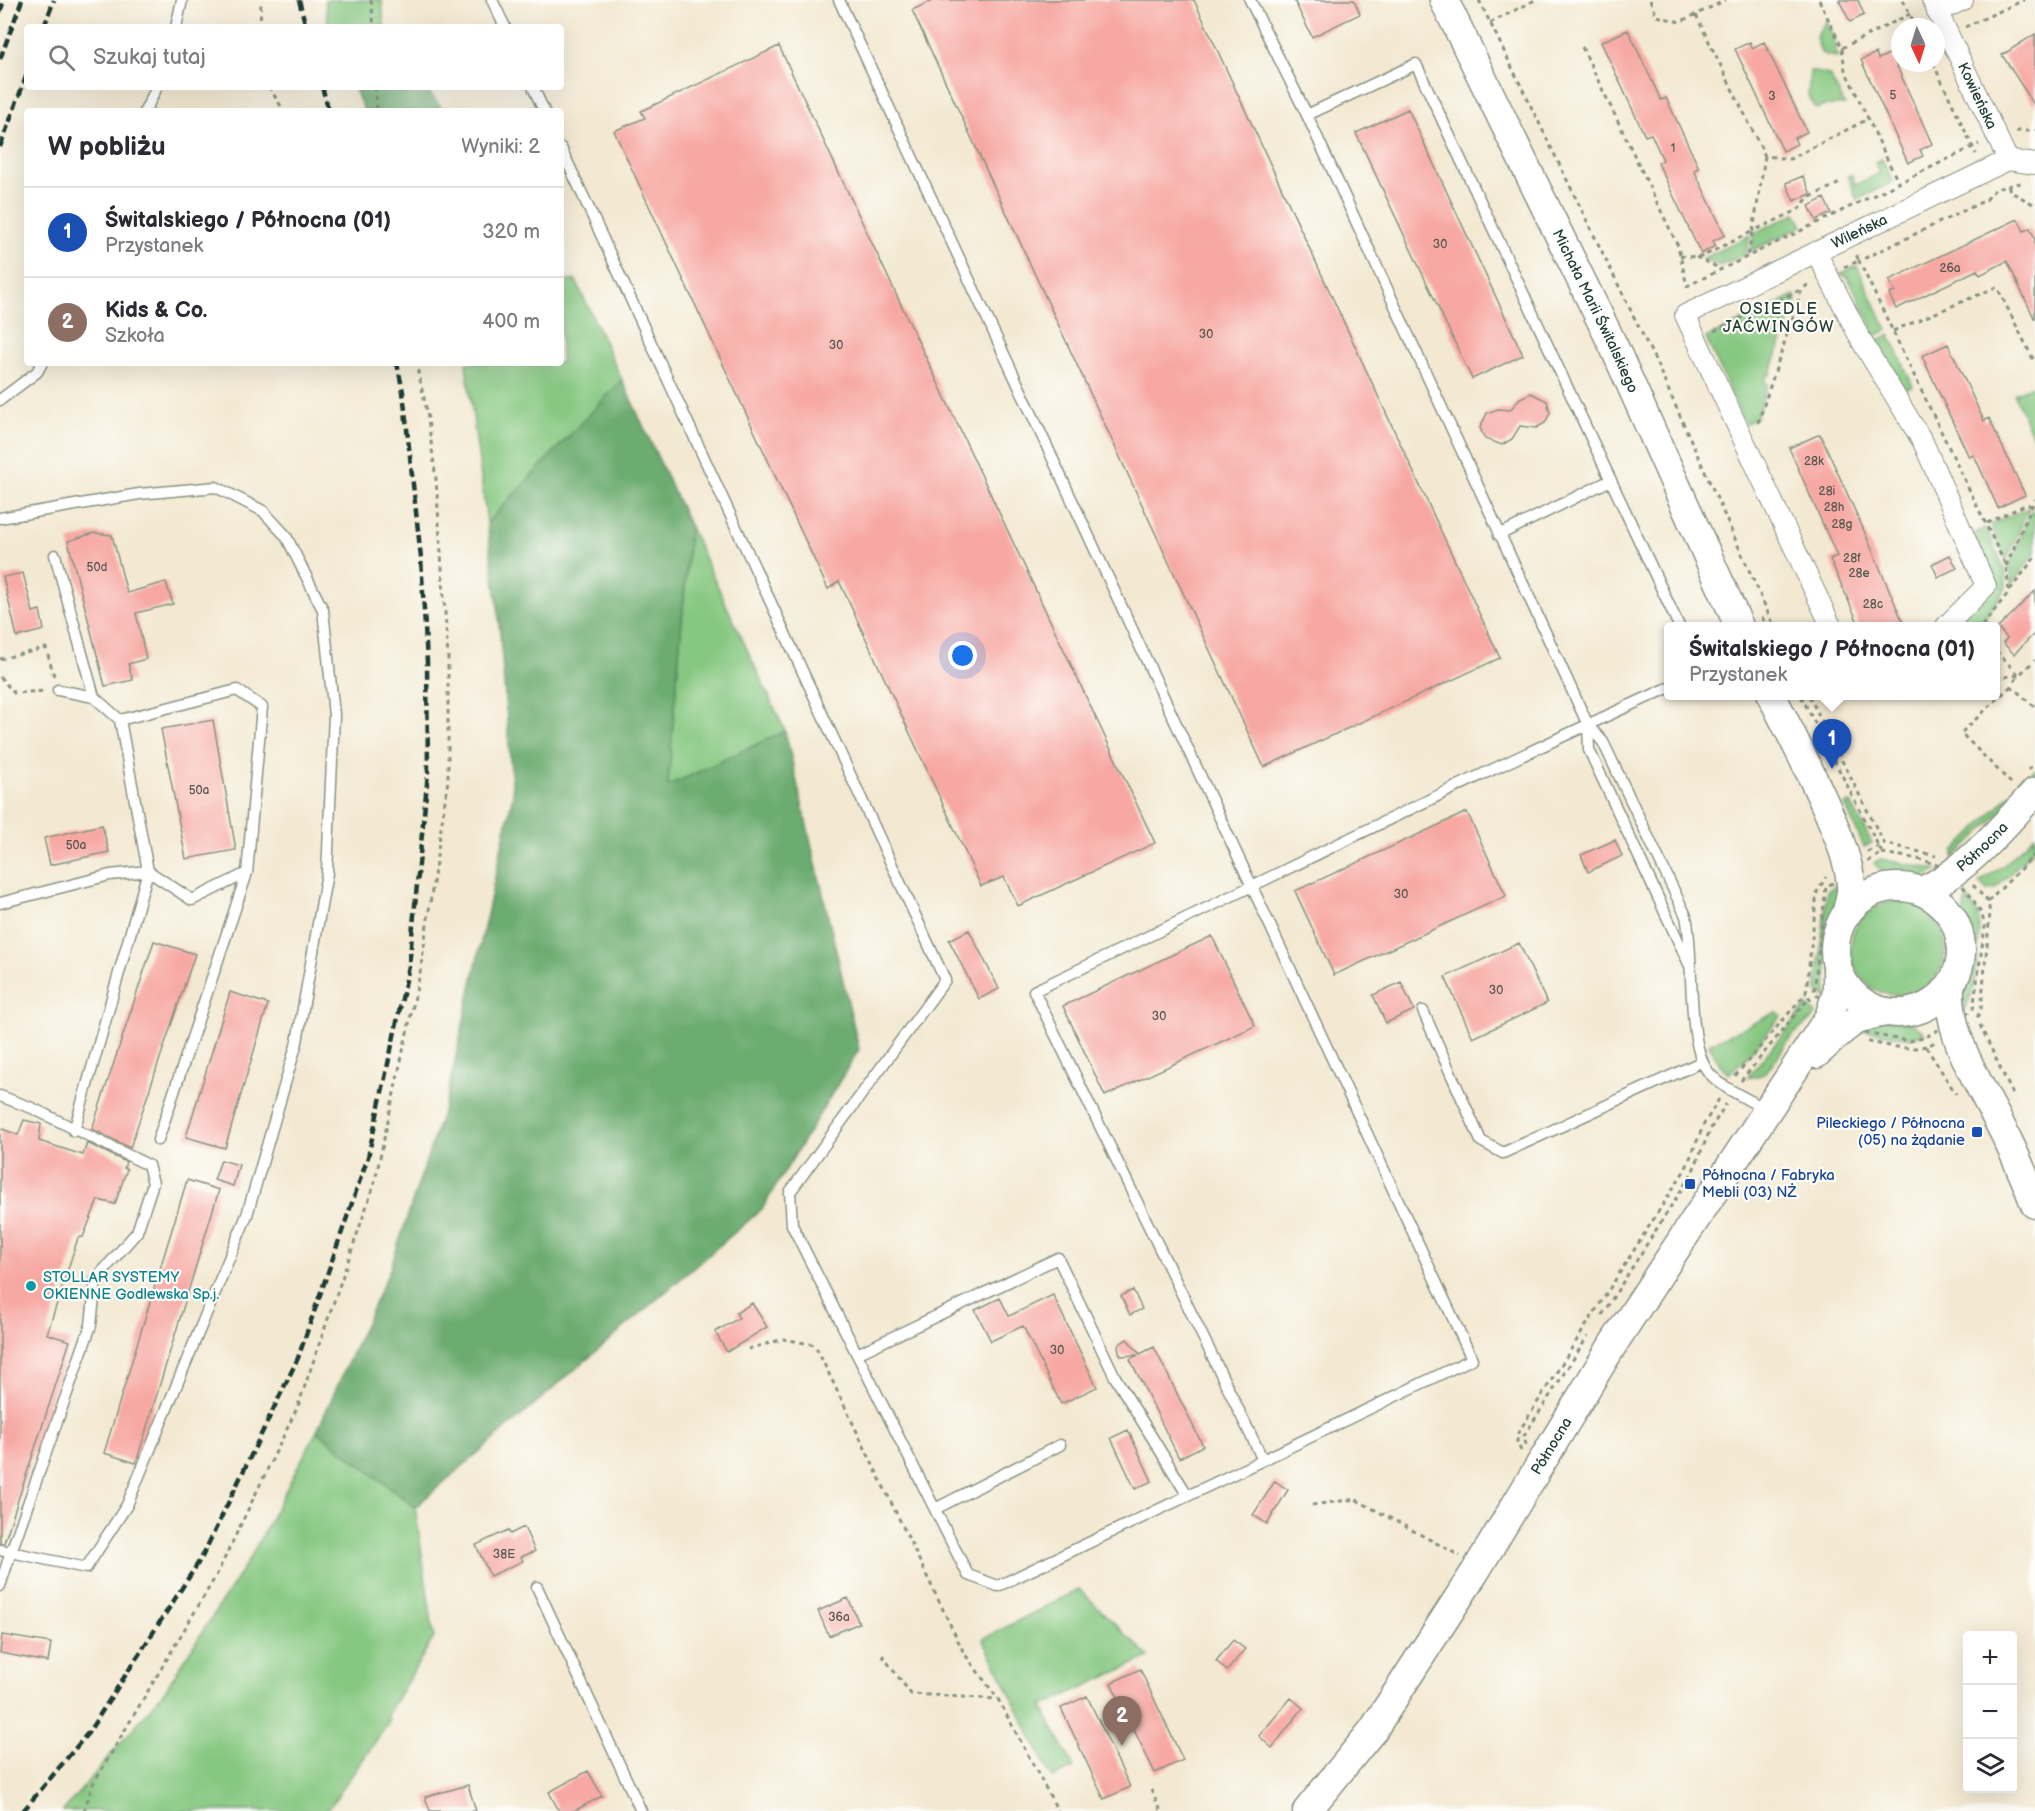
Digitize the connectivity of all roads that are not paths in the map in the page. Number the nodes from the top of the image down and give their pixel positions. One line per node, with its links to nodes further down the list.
1 (182, 0): 8 (lane)
2 (492, 0): 9 (lane)
3 (839, 0): 40 (lane)
4 (1250, 0): 14 (lane)
5 (1444, 0): 26 (main road, Michała Marii Świtalskiego)
6 (1963, 0): 7 (street)
7 (1934, 6): 16 (street, Kowieńska)
8 (177, 24)
9 (504, 24)
10 (156, 90): 12 (lane)
11 (534, 90): 13 (lane)
12 (146, 108)
13 (543, 108)
14 (1307, 115): 21 (lane); 23 (lane)
15 (564, 154): 58 (lane)
16 (2008, 160): 17 (street); 18 (street, Wileńska)
17 (2035, 164)
18 (1816, 252): 27 (street, Wileńska); 28 (street)
19 (40, 366): 20 (lane)
20 (0, 400)
21 (1611, 480): 23 (lane); 25 (lane)
22 (0, 518): 63 (lane)
23 (1499, 534): 34 (lane)
24 (56, 555): 31 (lane)
25 (1677, 622)
26 (1737, 622)
27 (1829, 622)
28 (1951, 622)
29 (58, 690): 31 (lane)
30 (1664, 690): 34 (lane)
31 (94, 697): 33 (lane)
32 (1774, 700): 36 (main road)
33 (120, 720): 37 (lane); 38 (lane)
34 (1588, 725): 40 (lane); 46 (lane); 46 (lane)
35 (2029, 798): 39 (main road, Północna)
36 (1863, 859): 41 (main road); 43 (main road)
37 (148, 871): 38 (lane); 42 (lane); 55 (lane)
38 (247, 873): 56 (lane)
39 (1966, 884): 41 (main road, Północna); 44 (main road, Północna)
40 (1252, 888): 60 (lane); 60 (lane)
41 (1912, 889): 43 (main road); 44 (main road)
42 (0, 903)
43 (1846, 915): 45 (main road)
44 (1957, 927): 47 (main road)
45 (1837, 963): 49 (main road, Północna); 50 (main road)
46 (1693, 972): 52 (lane)
47 (1950, 986): 50 (main road); 51 (main road)
48 (1423, 1011): 52 (lane)
49 (1830, 1011): 50 (main road); 54 (main road, Północna)
50 (1896, 1012): 51 (main road)
51 (1956, 1025): 57 (main road)
52 (1701, 1062): 54 (lane)
53 (0, 1096): 55 (lane)
54 (1766, 1109): 67 (main road, Północna)
55 (74, 1131): 63 (lane)
56 (158, 1140)
57 (2035, 1204)
58 (857, 1354): 61 (lane); 62 (lane)
59 (1060, 1445): 62 (lane)
60 (1263, 1460): 61 (lane)
61 (1188, 1496): 62 (lane)
62 (935, 1509)
63 (5, 1551): 64 (lane)
64 (0, 1586)
65 (537, 1587): 66 (lane)
66 (641, 1811)
67 (1306, 1811)

